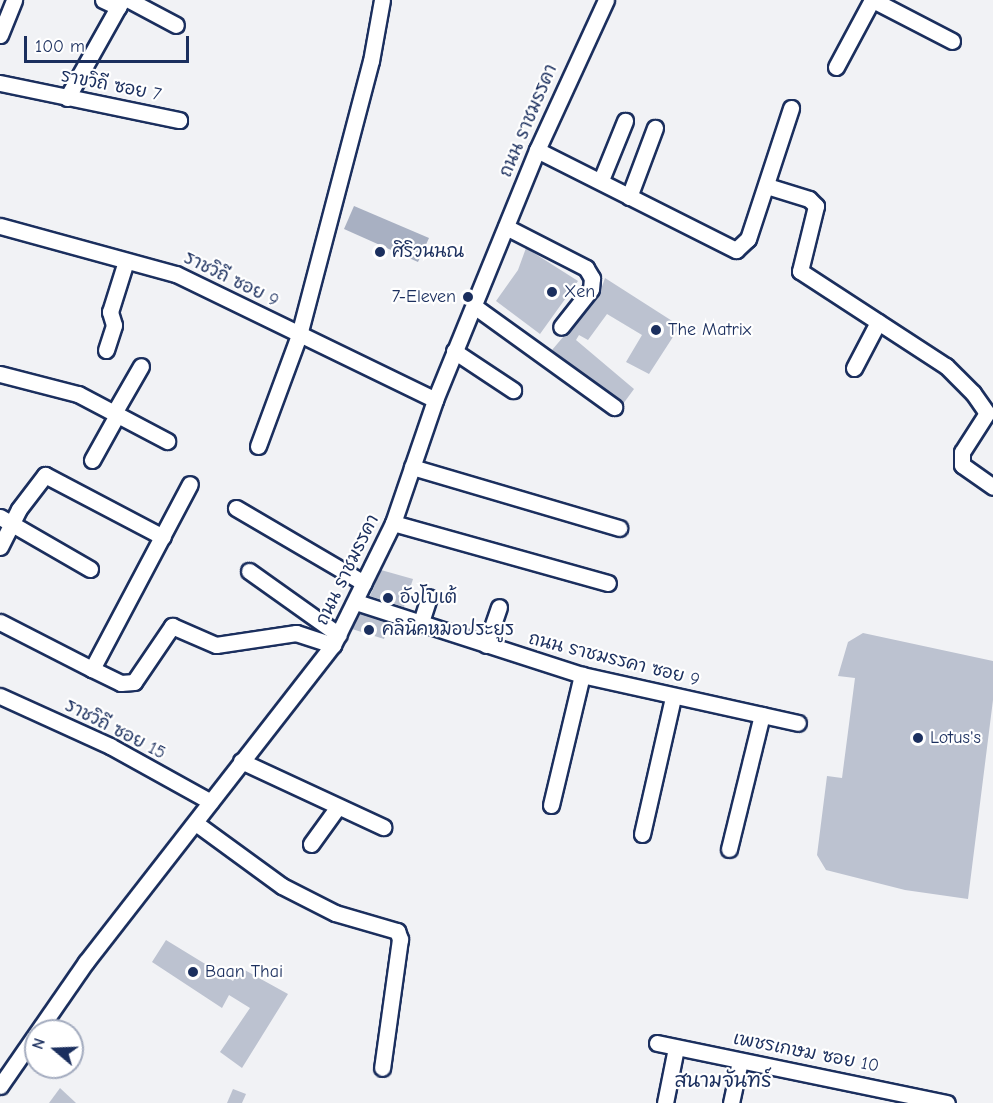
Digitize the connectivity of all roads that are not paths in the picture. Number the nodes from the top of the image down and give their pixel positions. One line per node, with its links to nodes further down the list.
1 (14, 0): 8 (street)
2 (104, 0): 6 (street)
3 (382, 0): 27 (street)
4 (606, 0): 17 (street, ถนน ราชมรรคา)
5 (872, 0): 9 (street); 10 (street)
6 (123, 2): 7 (street); 12 (street)
7 (176, 25)
8 (0, 35)
9 (952, 41)
10 (836, 67)
11 (0, 83): 12 (street, ราขวิถี ซอย 7)
12 (67, 98): 14 (street, ราขวิถี ซอย 7)
13 (791, 108): 19 (street)
14 (179, 120)
15 (625, 122): 18 (street)
16 (655, 128): 20 (street)
17 (537, 150): 18 (street); 22 (street, ถนน ราชมรรคา)
18 (601, 180): 20 (street)
19 (767, 186): 20 (street); 25 (street)
20 (629, 196)
21 (0, 226): 23 (street, ราชวิถี ซอย 9)
22 (506, 227): 24 (street, ถนน ราชมรรคา); 26 (street)
23 (126, 261): 27 (street, ราชวิถี ซอย 9); 28 (street)
24 (474, 306): 29 (street, ถนน ราชมรรคา); 35 (street)
25 (878, 322): 31 (street); 42 (street)
26 (561, 327)
27 (299, 335): 34 (street, ราชวิถี ซอย 9); 38 (street)
28 (106, 350)
29 (454, 351): 33 (street); 34 (street, ถนน ราชมรรคา)
30 (141, 366): 36 (street)
31 (854, 368)
32 (0, 374): 36 (street)
33 (513, 390)
34 (435, 400): 40 (street, ถนน ราชมรรคา)
35 (614, 407)
36 (116, 414): 37 (street); 39 (street)
37 (167, 441)
38 (258, 446)
39 (92, 460)
40 (412, 467): 45 (street, ถนน ราชมรรคา); 46 (street)
41 (190, 484): 47 (street)
42 (993, 487)
43 (236, 508): 51 (street)
44 (6, 520): 47 (street); 48 (street); 49 (street)
45 (393, 523): 51 (street, ถนน ราชมรรคา); 52 (street)
46 (619, 528)
47 (163, 537): 60 (street)
48 (0, 547)
49 (90, 569)
50 (249, 571): 58 (street)
51 (364, 583): 54 (street, ถนน ราชมรรคา)
52 (608, 583)
53 (429, 597): 57 (street)
54 (356, 602): 57 (street, ถนน ราชมรรคา ซอย 9); 58 (street, ถนน ราชมรรคา)
55 (499, 607): 59 (street)
56 (0, 622): 60 (street)
57 (421, 622): 59 (street, ถนน ราชมรรคา ซอย 9)
58 (336, 640): 60 (street); 66 (street, ถนน ราชมรรคา)
59 (486, 645): 61 (street, ถนน ราชมรรคา ซอย 9)
60 (92, 669)
61 (582, 675): 63 (street, ถนน ราชมรรคา ซอย 9); 68 (street)
62 (0, 696): 67 (street, ราชวิถี ซอย 15)
63 (673, 697): 64 (street, ถนน ราชมรรคา ซอย 9); 72 (street)
64 (762, 715): 65 (street, ถนน ราชมรรคา ซอย 9); 74 (street)
65 (798, 723)
66 (241, 761): 67 (street, ถนน ราชมรรคา); 69 (street)
67 (211, 802): 70 (street, ถนน ราชมรรคา)
68 (551, 805)
69 (337, 808): 71 (street); 73 (street)
70 (197, 824): 78 (street); 79 (street, ถนน ราชมรรคา)
71 (383, 827)
72 (642, 834)
73 (311, 843)
74 (729, 849)
75 (657, 1043): 76 (street, เพชรเกษม ซอย 10)
76 (676, 1048): 77 (street, เพชรเกษม ซอย 10); 80 (street)
77 (740, 1061): 81 (street); 82 (street, เพชรเกษม ซอย 10)
78 (382, 1068)
79 (0, 1086)
80 (665, 1103)
81 (731, 1103)
82 (947, 1103)

